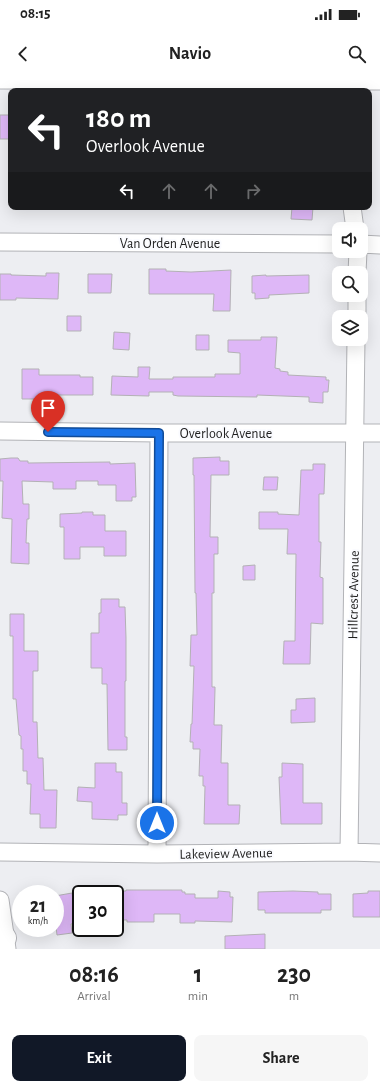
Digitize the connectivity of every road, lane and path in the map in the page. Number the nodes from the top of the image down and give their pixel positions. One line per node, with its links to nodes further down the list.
1 (0, 80): 3 (street)
2 (380, 81): 3 (street)
3 (333, 84)
4 (352, 210): 5 (street)
5 (354, 222)
6 (0, 242): 7 (street, Van Orden Avenue)
7 (332, 244)
8 (368, 244): 9 (street)
9 (380, 244)
10 (356, 346): 13 (street, Hillcrest Avenue)
11 (0, 431): 12 (street, Overlook Avenue)
12 (159, 433): 13 (street, Overlook Avenue); 17 (street)
13 (355, 433): 14 (street, Overlook Avenue); 16 (street, Hillcrest Avenue)
14 (380, 433)
15 (0, 852): 17 (street, Lakeview Avenue)
16 (350, 852): 17 (street, Lakeview Avenue); 18 (street, Lakeview Avenue)
17 (157, 854)
18 (380, 854)
19 (0, 900): 20 (street)
20 (4, 939)

